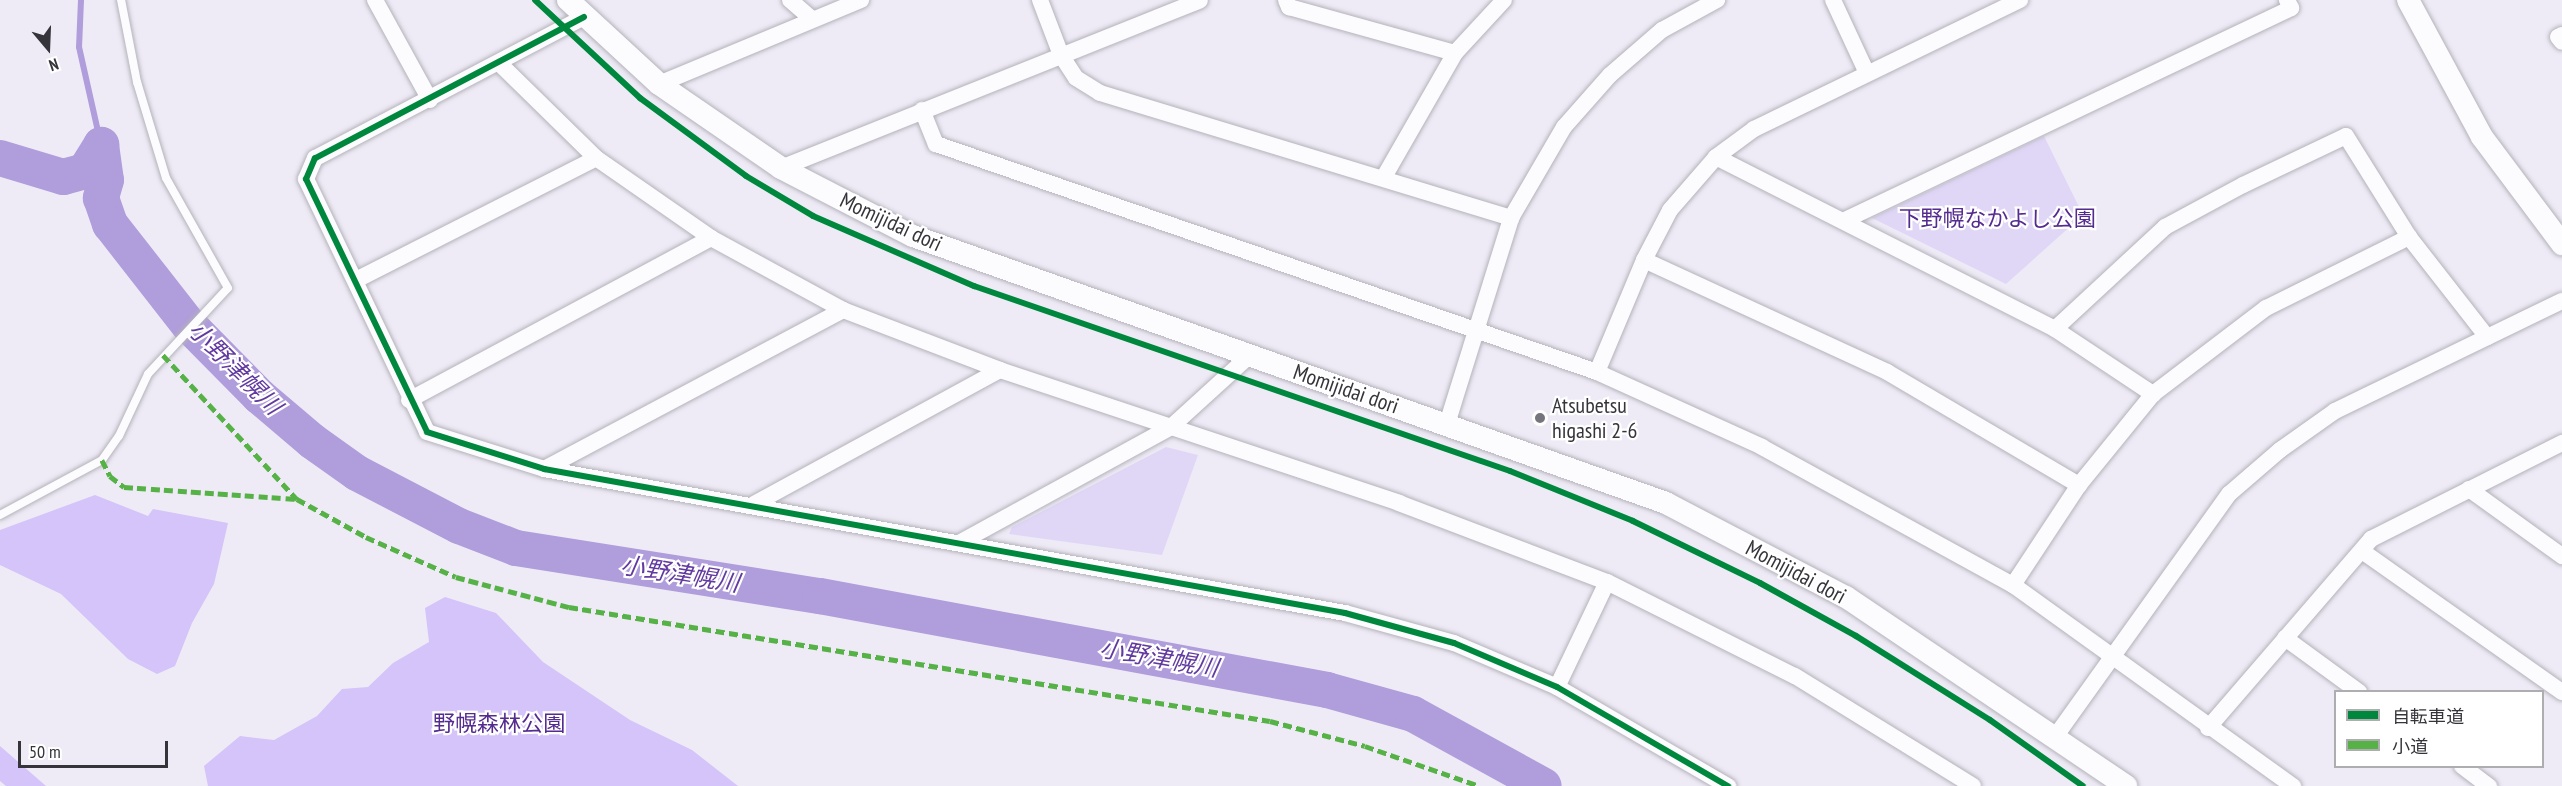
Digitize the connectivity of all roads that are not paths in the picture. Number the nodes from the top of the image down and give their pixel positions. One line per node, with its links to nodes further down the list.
1 (121, 0): 54 (lane)
2 (375, 0): 24 (street)
3 (568, 0): 15 (street, Momijidai dori)
4 (790, 0): 16 (street)
5 (861, 0): 16 (street)
6 (1040, 0): 20 (street)
7 (1200, 0): 20 (street)
8 (1286, 0): 19 (street)
9 (1504, 0): 19 (street)
10 (1717, 0): 30 (street)
11 (1833, 0): 22 (street)
12 (2020, 0): 22 (street)
13 (2287, 0): 31 (street)
14 (2408, 0): 34 (street)
15 (584, 17): 21 (street); 23 (street, Momijidai dori)
16 (812, 19): 23 (street)
17 (2562, 35): 18 (street)
18 (2562, 42)
19 (1455, 53): 29 (street)
20 (1062, 55): 25 (street); 29 (street)
21 (500, 64): 24 (street); 27 (street)
22 (1866, 72): 26 (street)
23 (659, 84): 28 (street, Momijidai dori)
24 (430, 100): 36 (street)
25 (922, 110): 28 (street); 39 (street)
26 (1716, 157): 31 (street); 35 (street)
27 (596, 158): 33 (street); 36 (street)
28 (781, 168): 42 (street, Momijidai dori)
29 (1384, 177): 30 (street)
30 (1511, 218): 39 (street)
31 (1845, 220): 40 (street)
32 (2409, 237): 40 (street); 41 (street); 45 (street)
33 (711, 238): 38 (street); 46 (street)
34 (2562, 244)
35 (1644, 261): 44 (street); 51 (street)
36 (356, 280): 46 (street)
37 (2562, 301): 41 (street)
38 (843, 310): 43 (street); 50 (street)
39 (1476, 328): 44 (street); 47 (street)
40 (2055, 329): 45 (street)
41 (2487, 337): 61 (street)
42 (1250, 355): 47 (street, Momijidai dori); 48 (street)
43 (1000, 370): 48 (street); 53 (street)
44 (1597, 372): 59 (street)
45 (2153, 394): 51 (street)
46 (409, 400): 50 (street)
47 (1447, 424): 66 (street, Momijidai dori)
48 (1171, 427): 55 (street); 58 (street)
49 (2562, 443): 52 (street)
50 (544, 468): 53 (street)
51 (2079, 485): 59 (street)
52 (2469, 489): 56 (street); 57 (street)
53 (754, 504): 55 (street)
54 (0, 515)
55 (962, 542): 62 (street)
56 (2362, 550): 60 (street); 64 (street)
57 (2562, 556)
58 (1607, 582): 62 (street); 69 (street)
59 (2013, 585): 61 (street)
60 (2285, 638): 63 (street); 65 (street)
61 (2110, 657): 65 (street); 66 (street)
62 (1557, 687): 68 (street)
63 (2356, 690)
64 (2562, 692)
65 (2208, 728): 71 (street)
66 (2055, 737): 70 (street, Momijidai dori)
67 (2465, 768): 72 (street)
68 (1728, 786)
69 (1973, 786)
70 (2126, 786)
71 (2292, 786)
72 (2489, 786)

